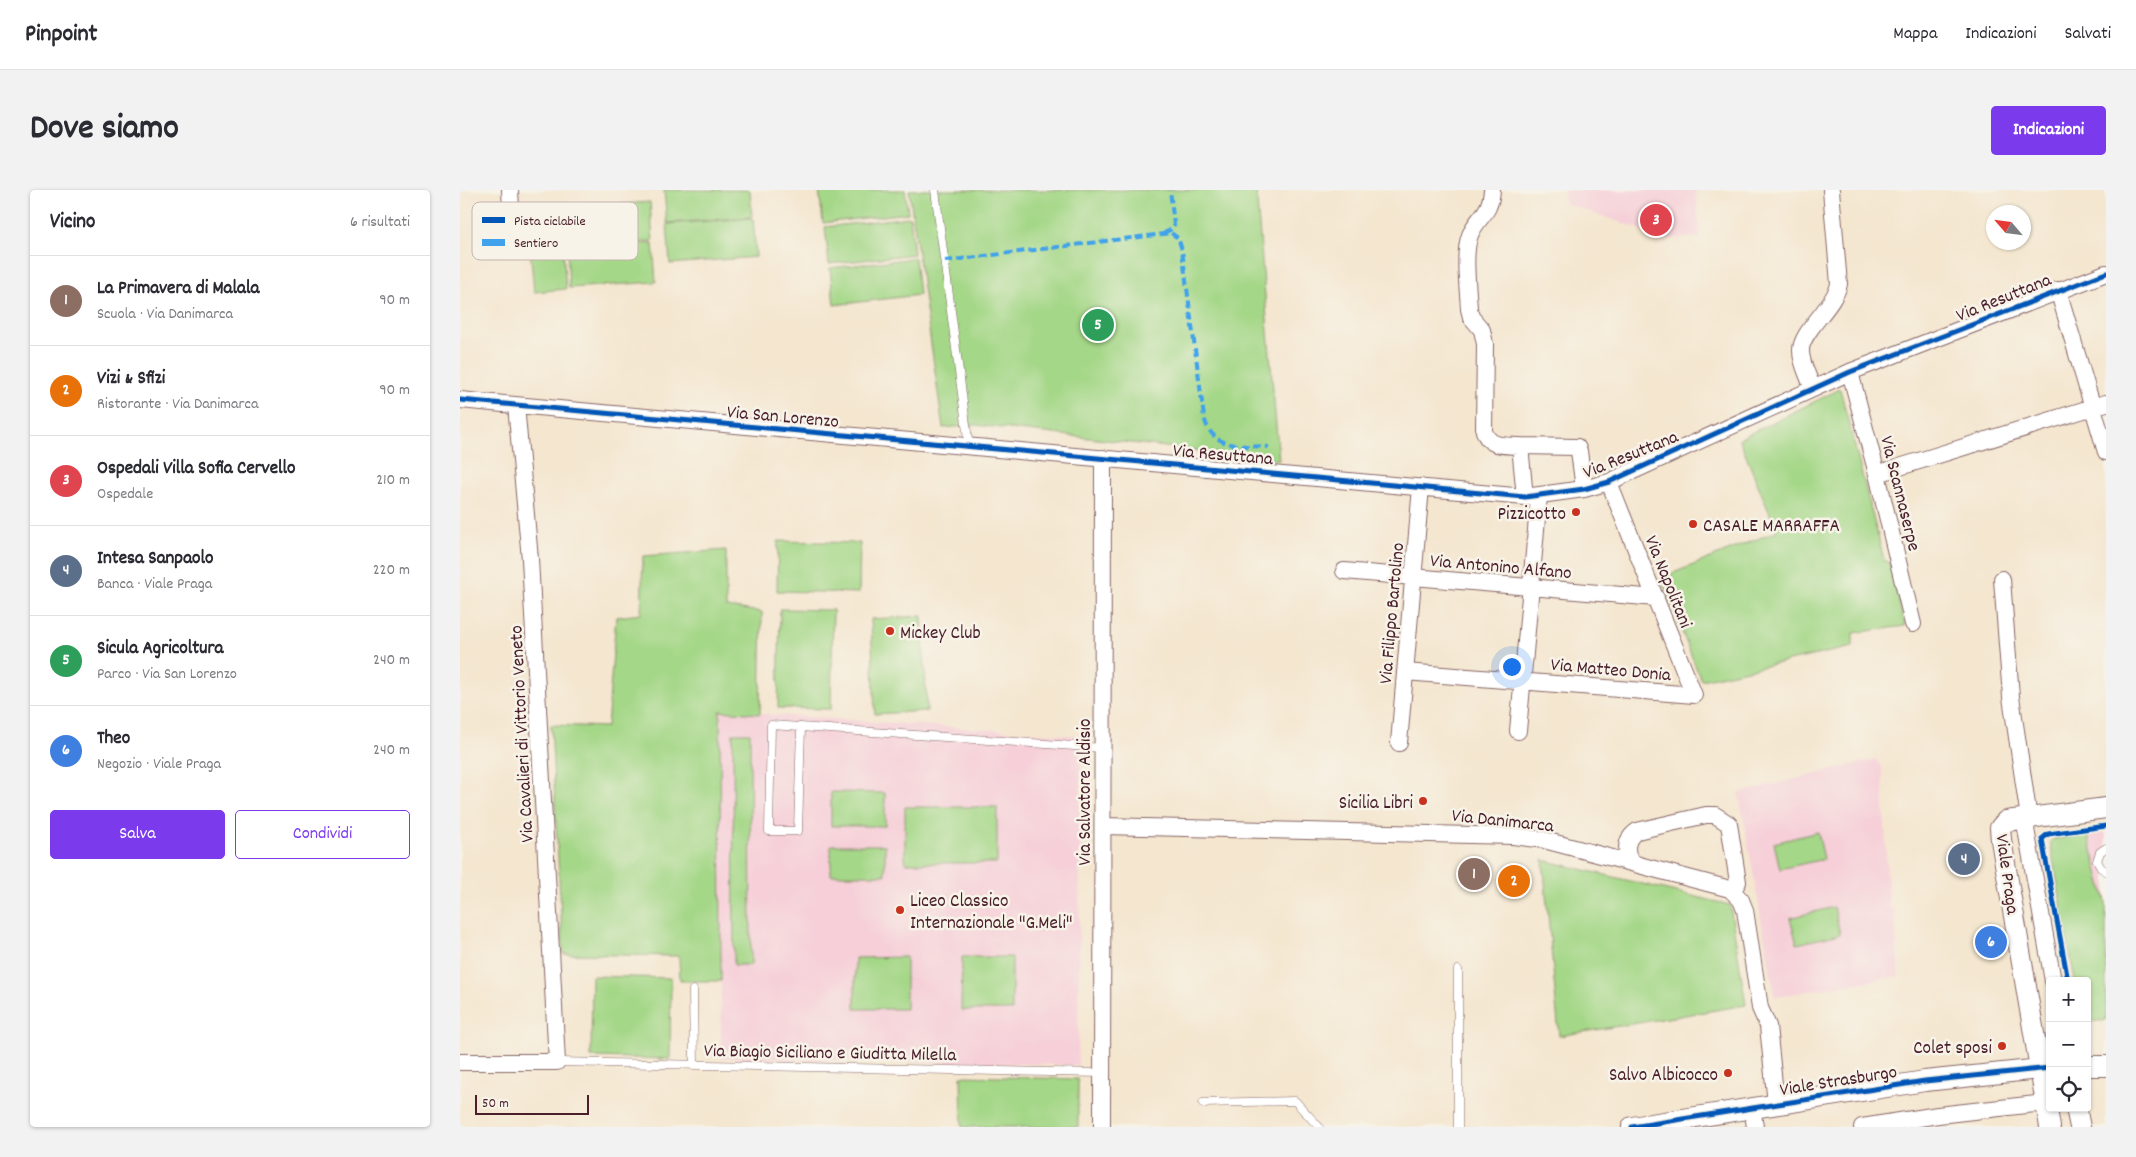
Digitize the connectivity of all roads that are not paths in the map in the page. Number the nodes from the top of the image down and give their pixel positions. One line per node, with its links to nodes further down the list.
1 (935, 190): 12 (lane)
2 (1492, 190): 11 (street)
3 (1831, 190): 7 (street)
4 (2106, 272): 5 (street, Via Resuttana)
5 (2058, 290): 6 (street, Via Resuttana); 10 (street)
6 (1850, 372): 7 (street, Via Resuttana); 15 (street, Via Scannaserpe)
7 (1813, 389): 16 (street, Via Resuttana)
8 (460, 400): 9 (street, Via San Lorenzo)
9 (516, 405): 12 (street, Via San Lorenzo); 44 (street, Via Cavalieri di Vittorio Veneto)
10 (2099, 405): 13 (street); 15 (street)
11 (1520, 446): 18 (street); 19 (street)
12 (969, 447): 14 (street, Via San Lorenzo)
13 (2106, 452)
14 (1103, 458): 17 (street, Via Resuttana); 32 (street, Via Salvatore Aldisio)
15 (1877, 474): 25 (street, Via Scannaserpe)
16 (1609, 482): 18 (street, Via Resuttana); 24 (street, Via Napolitani)
17 (1421, 487): 19 (street, Via Resuttana); 21 (street, Via Filippo Bartolino)
18 (1584, 489): 19 (street, Via Resuttana)
19 (1532, 497): 23 (street)
20 (1344, 571): 21 (street, Via Antonino Alfano)
21 (1414, 577): 23 (street, Via Antonino Alfano); 26 (street, Via Filippo Bartolino)
22 (2002, 579): 34 (street, Viale Praga)
23 (1531, 588): 24 (street, Via Antonino Alfano); 27 (street)
24 (1656, 598): 28 (street, Via Napolitani)
25 (1913, 624)
26 (1405, 672): 27 (street, Via Matteo Donia); 31 (street, Via Filippo Bartolino)
27 (1523, 681): 28 (street, Via Matteo Donia); 30 (street)
28 (1694, 695)
29 (801, 727): 29 (lane); 32 (lane)
30 (1518, 731)
31 (1399, 743)
32 (1103, 748): 35 (street, Via Salvatore Aldisio)
33 (2106, 808): 34 (street)
34 (2028, 818): 41 (street, Viale Praga); 48 (street, Viale Praga)
35 (1103, 826): 37 (street, Via Danimarca); 49 (street, Via Salvatore Aldisio)
36 (2106, 848): 38 (lane)
37 (1636, 864): 39 (street, Via Danimarca); 39 (street)
38 (2106, 870)
39 (1730, 888): 52 (street)
40 (1458, 970): 58 (lane)
41 (2052, 977)
42 (693, 990): 45 (lane)
43 (460, 1062): 44 (street)
44 (557, 1062): 45 (lane, Via Biagio Siciliano e Giuditta Milella)
45 (694, 1065): 49 (lane, Via Biagio Siciliano e Giuditta Milella)
46 (2091, 1066): 47 (street)
47 (2106, 1066)
48 (2045, 1069): 52 (street, Viale Strasburgo)
49 (1102, 1073): 56 (street, Via Salvatore Aldisio)
50 (2046, 1100): 60 (street)
51 (1203, 1103): 57 (lane)
52 (1776, 1104): 55 (street, Viale Strasburgo)
53 (2049, 1112): 61 (street)
54 (2077, 1112): 62 (street)
55 (1754, 1117): 59 (street, Viale Strasburgo)
56 (1102, 1127)
57 (1319, 1127)
58 (1458, 1127)
59 (1632, 1127)
60 (1862, 1127)
61 (2050, 1127)
62 (2080, 1127)

